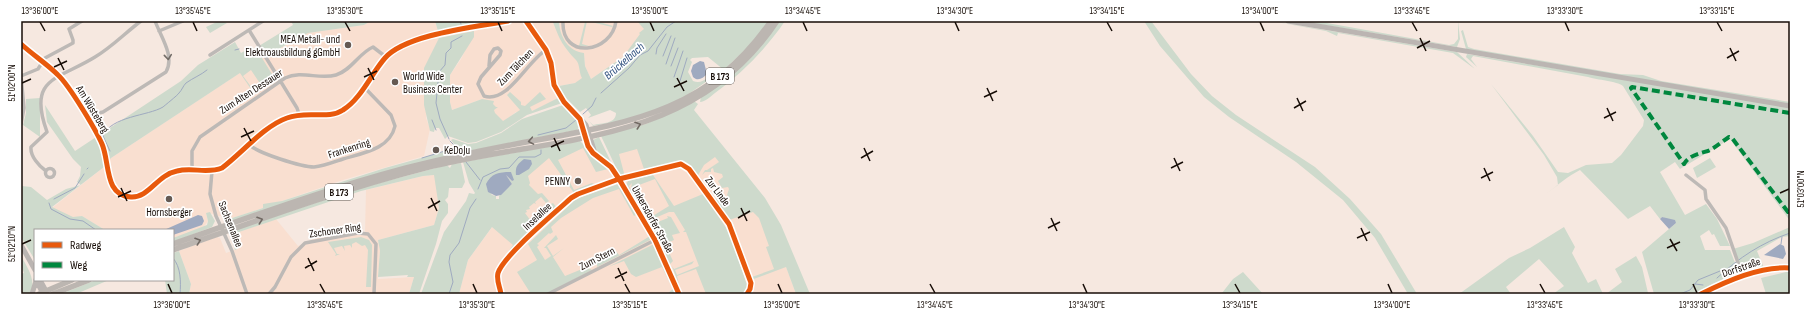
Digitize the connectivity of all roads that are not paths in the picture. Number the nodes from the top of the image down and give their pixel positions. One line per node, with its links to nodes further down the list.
1 (82, 21): 19 (street)
2 (141, 21): 21 (street)
3 (155, 21): 14 (street)
4 (183, 21): 14 (street)
5 (263, 21): 13 (street)
6 (508, 21): 18 (street)
7 (526, 21): 16 (main road, Unkersdorfer Straße)
8 (563, 21): 9 (street)
9 (616, 21)
10 (771, 21): 29 (main road, B 173)
11 (777, 21): 29 (main road, B 173, one-way to 11)
12 (1288, 21): 25 (main road)
13 (249, 30): 17 (street); 23 (street)
14 (159, 31): 27 (street, one-way to 27)
15 (21, 44): 19 (street, Am Wüsteberg)
16 (546, 50): 20 (street, Zum Tälchen); 29 (main road, Unkersdorfer Straße)
17 (210, 55)
18 (386, 57): 23 (street, Zum Alten Dessauer); 24 (street)
19 (43, 62): 21 (street, Am Wüsteberg); 22 (street)
20 (490, 66): 20 (street, Zum Tälchen)
21 (58, 75): 27 (street, Am Wüsteberg); 32 (street)
22 (21, 76): 28 (street)
23 (280, 81): 26 (street); 31 (street, Zum Alten Dessauer)
24 (364, 87): 26 (street); 30 (street, Frankenring)
25 (1790, 106)
26 (299, 114): 30 (street)
27 (86, 116): 31 (street, Am Wüsteberg)
28 (21, 124)
29 (586, 134): 35 (main road, Unkersdorfer Straße); 36 (main road, B 173)
30 (250, 145): 33 (street)
31 (192, 170): 33 (street, Am Wüsteberg)
32 (46, 171)
33 (212, 171): 36 (street, Sachsenallee)
34 (1686, 175): 45 (street)
35 (619, 180): 37 (main road, Unkersdorfer Straße); 57 (street, Inselallee); 60 (street, Zur Linde)
36 (222, 230): 38 (main road, B 173); 40 (main road, B 173, one-way to 36); 54 (street, Sachsenallee)
37 (655, 240): 58 (street, Zum Stern); 59 (main road, Unkersdorfer Straße)
38 (174, 244)
39 (21, 245): 41 (main road)
40 (174, 250)
41 (30, 262): 42 (main road); 44 (main road)
42 (34, 268)
43 (1790, 268): 45 (street, Dorfstraße)
44 (34, 273)
45 (1743, 277): 61 (street, Dorfstraße)
46 (36, 281): 52 (main road)
47 (37, 281): 51 (main road)
48 (40, 281): 51 (main road)
49 (70, 281): 51 (main road)
50 (86, 281): 53 (main road)
51 (43, 293)
52 (32, 294)
53 (54, 294)
54 (247, 294)
55 (268, 294): 56 (street, Zschoner Ring)
56 (374, 294)
57 (501, 294)
58 (548, 294)
59 (679, 294)
60 (747, 294)
61 (1701, 294)

